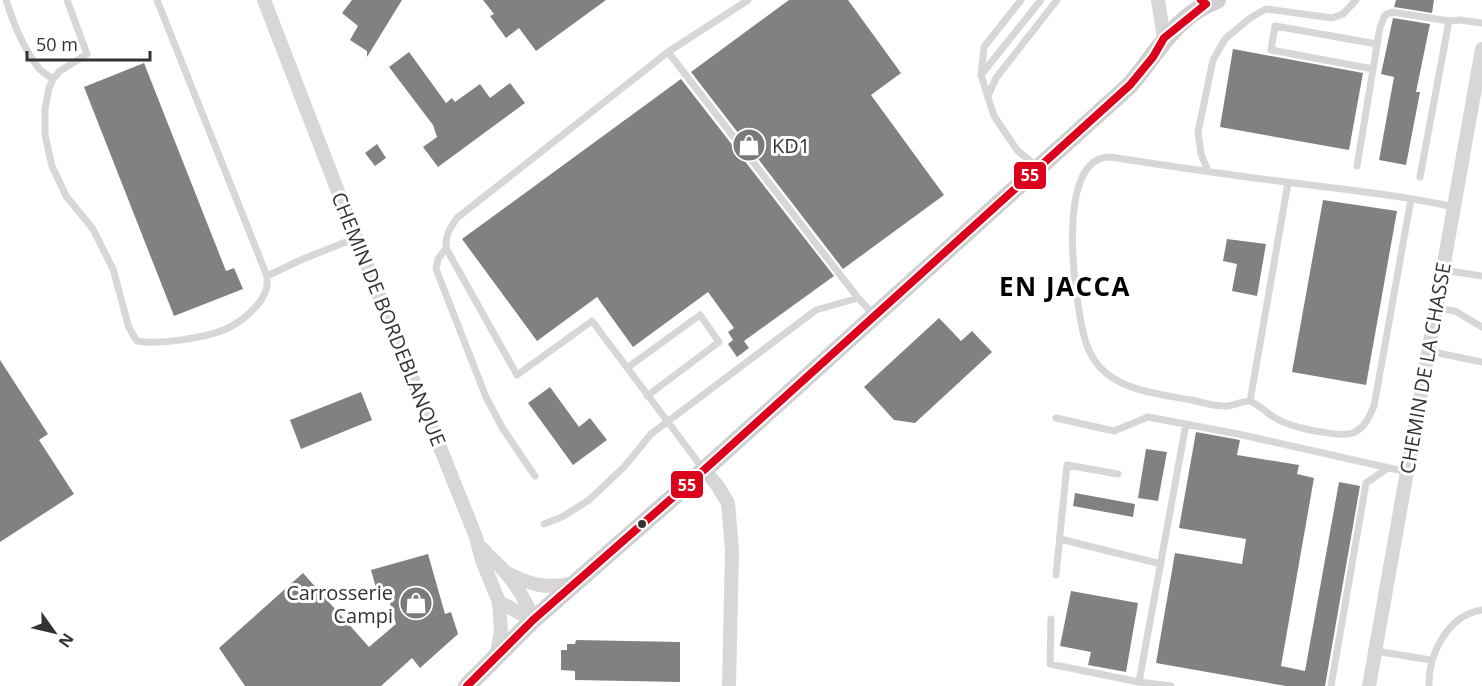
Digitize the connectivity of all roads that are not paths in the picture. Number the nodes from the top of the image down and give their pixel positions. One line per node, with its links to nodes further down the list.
1 (6, 0): 20 (lane)
2 (67, 0): 20 (lane)
3 (157, 0): 32 (lane)
4 (264, 0): 29 (street, CHEMIN DE BORDEBLANQUE)
5 (748, 0): 16 (lane)
6 (1021, 0): 19 (lane)
7 (1041, 0): 19 (lane)
8 (1057, 0): 21 (lane)
9 (1158, 0): 14 (street)
10 (1356, 0): 24 (lane)
11 (1208, 1): 14 (street)
12 (1449, 21): 13 (lane); 15 (lane); 25 (lane)
13 (1482, 23)
14 (1164, 38): 23 (street)
15 (1377, 44): 18 (lane); 18 (lane)
16 (668, 52): 30 (lane); 34 (lane)
17 (1482, 52): 28 (street, CHEMIN DE LA CHASSE)
18 (1373, 69): 22 (lane)
19 (981, 75): 21 (lane)
20 (53, 79): 32 (lane)
21 (988, 96): 23 (lane)
22 (1358, 166)
23 (1038, 168): 36 (street)
24 (1208, 171): 26 (lane); 42 (lane)
25 (1420, 177)
26 (1288, 183): 27 (lane); 42 (lane)
27 (1411, 199): 28 (lane); 42 (lane)
28 (1454, 207): 31 (street, CHEMIN DE LA CHASSE)
29 (356, 238): 32 (lane); 52 (street, CHEMIN DE BORDEBLANQUE)
30 (446, 248): 40 (lane); 50 (lane)
31 (1443, 270): 33 (lane); 35 (street, CHEMIN DE LA CHASSE)
32 (267, 276)
33 (1482, 276)
34 (858, 298): 36 (lane); 44 (lane)
35 (1436, 308): 37 (lane); 38 (street, CHEMIN DE LA CHASSE)
36 (875, 316): 47 (street)
37 (1482, 327)
38 (1429, 351): 39 (lane); 48 (street, CHEMIN DE LA CHASSE)
39 (1482, 362)
40 (627, 368): 41 (lane); 41 (lane)
41 (648, 396): 44 (lane)
42 (1250, 401)
43 (1056, 418): 45 (lane)
44 (666, 422): 47 (lane); 51 (lane)
45 (1186, 424): 46 (lane); 54 (lane)
46 (1388, 468): 48 (lane); 69 (lane)
47 (704, 470): 57 (street); 67 (street)
48 (1407, 472): 62 (street, CHEMIN DE LA CHASSE)
49 (1119, 474): 53 (lane)
50 (535, 476)
51 (544, 524)
52 (476, 537): 55 (street); 58 (street, CHEMIN DE BORDEBLANQUE)
53 (1060, 539): 54 (lane); 56 (lane)
54 (1161, 564): 65 (lane)
55 (505, 572): 57 (street); 61 (street)
56 (1056, 575)
57 (573, 584): 61 (street)
58 (499, 602): 61 (street); 63 (street)
59 (1482, 610): 64 (lane)
60 (1051, 619): 65 (lane)
61 (532, 620): 63 (street)
62 (1375, 651): 64 (lane); 70 (street, CHEMIN DE LA CHASSE)
63 (497, 653): 66 (street)
64 (1431, 660): 71 (lane)
65 (1140, 682): 68 (lane)
66 (467, 686)
67 (729, 686)
68 (1171, 686)
69 (1331, 686)
70 (1369, 686)
71 (1429, 686)

